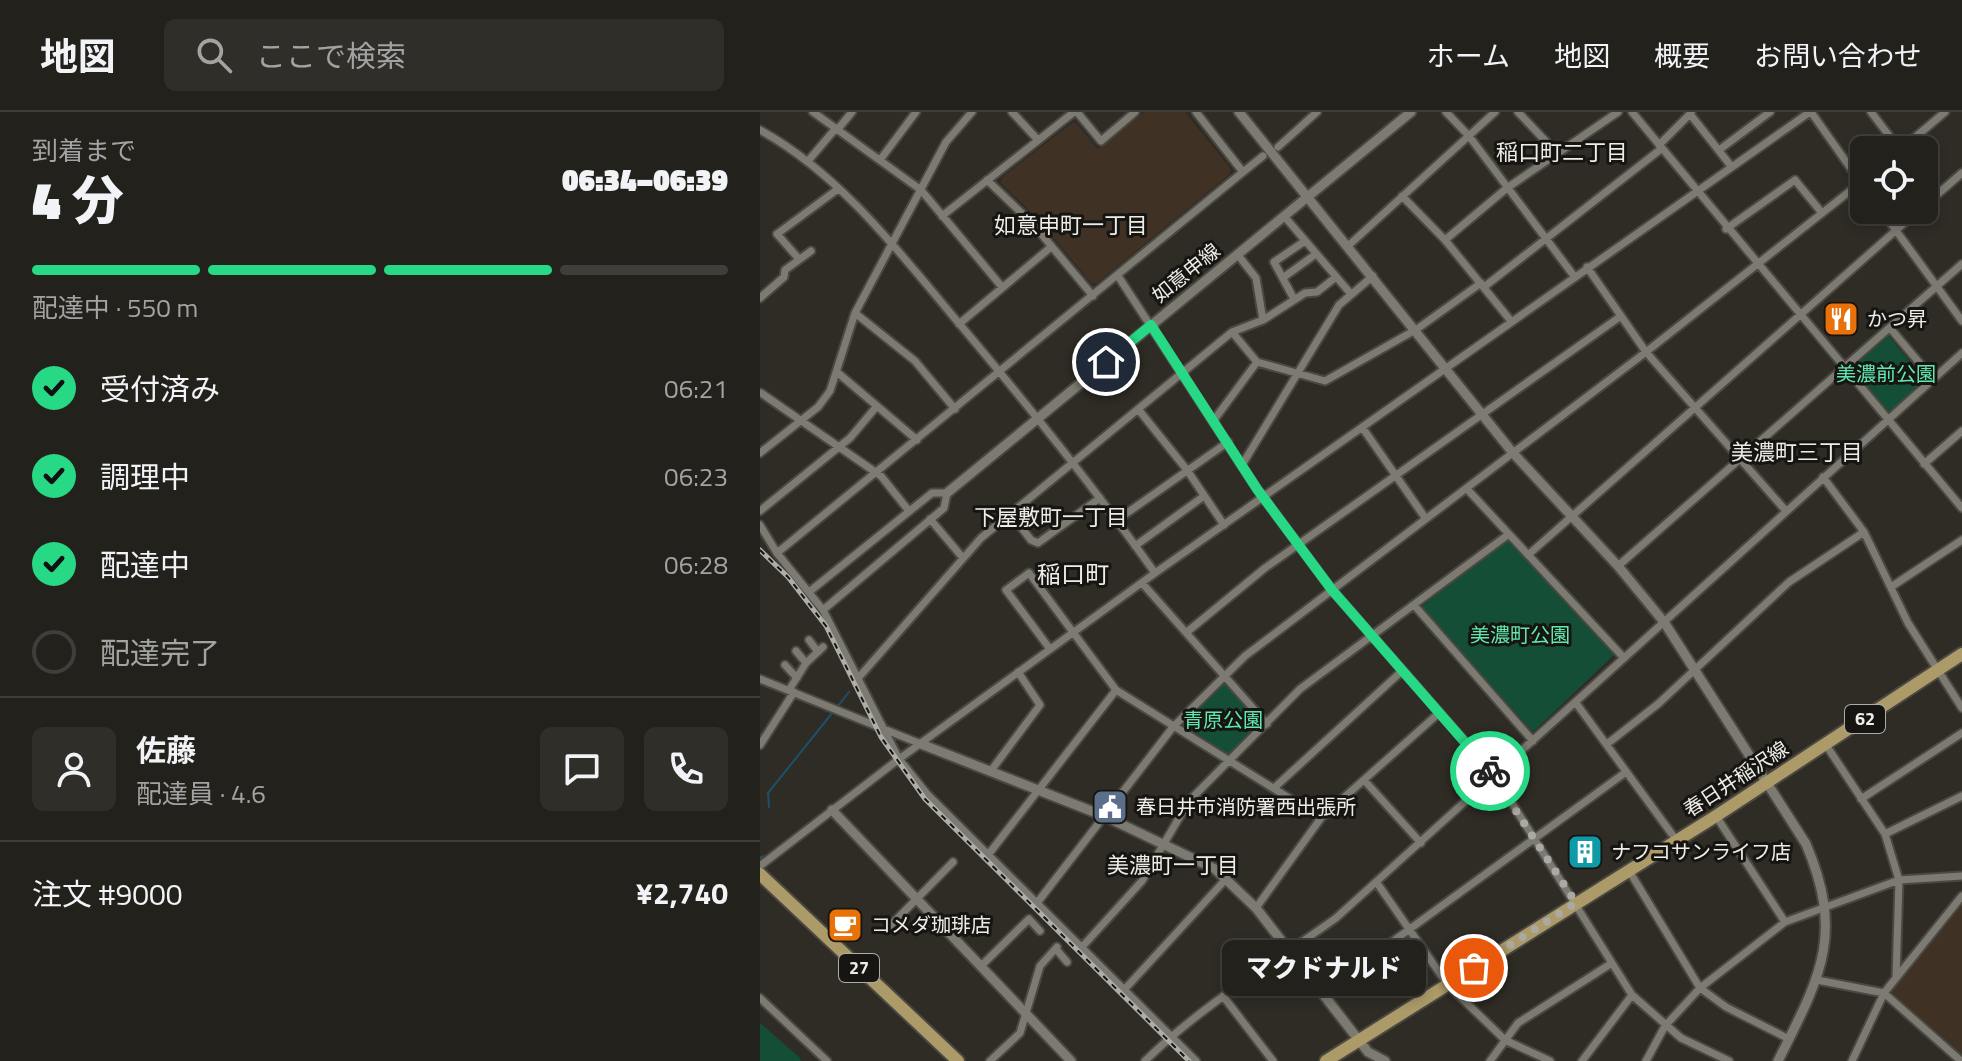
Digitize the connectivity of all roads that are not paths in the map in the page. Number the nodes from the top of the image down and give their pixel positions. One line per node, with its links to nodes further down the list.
1 (813, 112): 22 (street)
2 (852, 112): 22 (street)
3 (916, 112): 33 (street)
4 (972, 112): 42 (street)
5 (1012, 112): 27 (street)
6 (1075, 112): 7 (street); 27 (street)
7 (1135, 112)
8 (1196, 112): 37 (street)
9 (1239, 112): 46 (street)
10 (1411, 112): 46 (street, 如意申線)
11 (1446, 112): 24 (street)
12 (1495, 112): 24 (street)
13 (1518, 112): 31 (street)
14 (1618, 112): 31 (street)
15 (1632, 112): 29 (street)
16 (1770, 112): 30 (street)
17 (1810, 112): 35 (street); 36 (street)
18 (1871, 112): 25 (street)
19 (1945, 112): 26 (street)
20 (1315, 113): 28 (street)
21 (1691, 113): 29 (street); 30 (street)
22 (837, 129): 33 (street); 34 (street)
23 (760, 130): 34 (street)
24 (1469, 136): 40 (street); 47 (street)
25 (1889, 136)
26 (1917, 136)
27 (1038, 140): 39 (street)
28 (1278, 147)
29 (1660, 147): 43 (street); 55 (street)
30 (1719, 150): 35 (street)
31 (1557, 153): 40 (street)
32 (1263, 156): 37 (street)
33 (880, 160): 42 (street)
34 (808, 161): 41 (street)
35 (1731, 166): 43 (street)
36 (1850, 166)
37 (1243, 172): 68 (street)
38 (1962, 173): 45 (street)
39 (987, 180): 49 (street); 60 (street)
40 (1507, 188): 55 (street); 56 (street)
41 (838, 189): 58 (street); 64 (street)
42 (921, 190): 49 (street); 58 (street)
43 (1694, 191): 53 (street); 67 (street)
44 (1850, 193): 48 (street)
45 (1938, 194)
46 (1308, 196): 50 (street, 如意申線); 59 (street)
47 (1402, 196): 56 (street); 59 (street)
48 (1822, 213): 53 (street); 66 (street)
49 (942, 216): 75 (street)
50 (1284, 216): 57 (street); 63 (street, 如意申線)
51 (1892, 224): 54 (street)
52 (1903, 224): 54 (street)
53 (1726, 229): 66 (street)
54 (1896, 230): 74 (street); 81 (street)
55 (1545, 238): 70 (street); 73 (street)
56 (1445, 240): 73 (street)
57 (1305, 241): 62 (street); 71 (street)
58 (892, 244): 80 (street); 86 (street)
59 (1348, 246): 69 (street)
60 (1051, 247): 75 (street); 77 (street)
61 (811, 251): 64 (street)
62 (1316, 254): 71 (street); 72 (street)
63 (1238, 255): 83 (street); 87 (street, 如意申線)
64 (799, 259): 78 (street)
65 (1962, 264): 74 (street)
66 (1756, 265): 81 (street); 91 (street)
67 (1587, 267): 70 (street); 82 (street)
68 (1118, 276): 77 (street); 87 (street)
69 (1373, 276): 76 (street); 89 (street)
70 (1574, 276): 84 (street)
71 (1284, 277): 79 (street)
72 (1336, 277): 76 (street); 79 (street)
73 (1483, 285): 84 (street); 89 (street)
74 (1937, 286): 85 (street); 88 (street)
75 (1002, 287): 86 (street)
76 (1351, 294): 99 (street)
77 (1093, 296): 96 (street)
78 (760, 298)
79 (1294, 299): 83 (street)
80 (855, 313): 97 (street); 104 (street)
81 (1798, 315): 95 (street); 103 (street)
82 (1621, 316): 91 (street); 106 (street)
83 (1263, 320): 90 (street)
84 (1511, 321): 94 (street)
85 (1962, 321)
86 (959, 324): 96 (street)
87 (1151, 325): 98 (street); 107 (street, 如意申線)
88 (1890, 328): 95 (street); 100 (street)
89 (1417, 329): 94 (street); 99 (street)
90 (1232, 332): 93 (street); 98 (street)
91 (1646, 352): 103 (street); 117 (street)
92 (1962, 353): 100 (street)
93 (1257, 362): 99 (street); 108 (street)
94 (1447, 367): 106 (street); 111 (street)
95 (1843, 369): 109 (street); 118 (street)
96 (1001, 372): 104 (street); 107 (street)
97 (838, 373): 102 (street); 110 (street)
98 (1182, 373): 105 (street); 108 (street)
99 (1298, 373): 121 (street)
100 (1933, 379): 109 (street)
101 (761, 393): 110 (street)
102 (877, 406): 113 (street); 115 (street)
103 (1694, 407): 118 (street); 136 (street)
104 (955, 409): 113 (street)
105 (1138, 409): 119 (street); 122 (street)
106 (1481, 415): 117 (street); 124 (street)
107 (1039, 417): 119 (street); 127 (street, 如意申線)
108 (1214, 420): 114 (street)
109 (1886, 420): 120 (street); 125 (street)
110 (801, 421): 115 (street); 116 (street)
111 (1362, 427): 124 (street); 129 (street)
112 (1962, 431): 120 (street)
113 (917, 440): 123 (street)
114 (1228, 442): 121 (street); 122 (street)
115 (839, 447): 123 (street); 132 (street)
116 (760, 453)
117 (1513, 453): 126 (street); 136 (street)
118 (1740, 460): 134 (street); 150 (street)
119 (1074, 461): 130 (street); 135 (street)
120 (1924, 464): 131 (street)
121 (1242, 465): 129 (street)
122 (1187, 470): 128 (street); 139 (street)
123 (876, 472): 133 (street); 147 (street)
124 (1396, 476): 138 (street); 145 (street)
125 (1823, 477): 134 (street); 142 (street)
126 (1467, 489): 138 (street); 143 (street)
127 (947, 493): 133 (street); 137 (street)
128 (1204, 496): 141 (street); 146 (street)
129 (1265, 496): 141 (street); 145 (street)
130 (1100, 498): 135 (street); 139 (street)
131 (1962, 508)
132 (760, 511)
133 (909, 511): 155 (street)
134 (1786, 511): 158 (street)
135 (1011, 514): 149 (street)
136 (1570, 516): 148 (street); 150 (street)
137 (930, 519): 149 (street); 157 (street)
138 (1426, 519): 154 (street)
139 (1117, 520): 146 (street)
140 (760, 525): 147 (street)
141 (1224, 525): 151 (street)
142 (1864, 532): 153 (street); 169 (street)
143 (1509, 534): 148 (street); 156 (street)
144 (1962, 540): 153 (street)
145 (1299, 545): 154 (street); 160 (street)
146 (1135, 546): 151 (street)
147 (777, 553): 155 (street)
148 (1528, 555): 166 (street)
149 (963, 558): 174 (street)
150 (1618, 566): 158 (street)
151 (1155, 573): 152 (street)
152 (1142, 583): 159 (street); 160 (street)
153 (1891, 587): 171 (street)
154 (1332, 590): 161 (street); 173 (street)
155 (809, 592): 157 (street)
156 (1414, 605): 161 (street); 186 (street)
157 (823, 610): 174 (street)
158 (1664, 622): 166 (street); 169 (street)
159 (1074, 632): 163 (street); 163 (street); 177 (street)
160 (1187, 632): 173 (street)
161 (1372, 636): 170 (street); 182 (street)
162 (809, 640): 167 (street)
163 (1050, 649): 172 (street)
164 (796, 651): 167 (street)
165 (1962, 654): 171 (main road, 春日井稲沢線 / 62)
166 (1624, 658): 179 (street)
167 (806, 663): 175 (street)
168 (785, 665): 175 (street)
169 (1695, 670): 188 (street); 197 (street)
170 (1402, 671): 181 (street); 198 (street)
171 (1937, 671): 180 (street); 190 (main road, 春日井稲沢線 / 62)
172 (1018, 672): 187 (street); 193 (street)
173 (1224, 675): 182 (street); 184 (street)
174 (860, 676): 183 (street)
175 (797, 678): 178 (street)
176 (761, 680): 178 (street)
177 (1116, 690): 184 (street); 199 (street)
178 (792, 691): 183 (street); 189 (street)
179 (1576, 703): 186 (street); 188 (street)
180 (1962, 708)
181 (1439, 713): 195 (street); 196 (street)
182 (1267, 724): 192 (street)
183 (881, 725): 187 (street); 191 (street)
184 (1173, 727): 192 (street); 203 (street)
185 (1962, 733): 201 (street)
186 (1533, 741): 195 (street)
187 (921, 744): 191 (street); 193 (street)
188 (1607, 744): 194 (street)
189 (760, 745)
190 (1826, 745): 197 (main road, 春日井稲沢線 / 62); 201 (street)
191 (899, 759): 202 (street); 211 (street)
192 (1230, 761): 198 (street); 209 (street)
193 (990, 772): 199 (street)
194 (1626, 772): 207 (street); 208 (street)
195 (1495, 776): 207 (street); 210 (street)
196 (1364, 780): 205 (street); 210 (street)
197 (1767, 783): 204 (main road, 春日井稲沢線 / 62); 224 (street)
198 (1274, 788): 205 (street)
199 (1039, 791): 203 (street); 211 (street)
200 (1962, 796): 206 (street)
201 (1861, 799): 206 (street)
202 (832, 810): 213 (street); 221 (street)
203 (1104, 816): 209 (street); 222 (street)
204 (1716, 816): 208 (main road, 春日井稲沢線 / 62); 226 (street)
205 (1321, 818): 225 (street)
206 (1885, 834): 218 (street)
207 (1535, 838): 223 (street); 228 (street)
208 (1677, 841): 214 (main road, 春日井稲沢線 / 62)
209 (1165, 842): 217 (street); 230 (street)
210 (1421, 843): 219 (street)
211 (988, 855): 222 (street)
212 (953, 862): 221 (street)
213 (760, 866)
214 (1628, 869): 223 (main road, 春日井稲沢線 / 62); 238 (street)
215 (760, 874): 253 (main road, 27)
216 (1962, 876): 218 (street)
217 (1226, 879): 225 (street); 239 (street)
218 (1899, 880): 224 (street); 235 (street)
219 (1377, 883): 228 (street); 231 (street)
220 (1962, 896): 235 (street)
221 (919, 900): 227 (street); 234 (street)
222 (1037, 903): 230 (street)
223 (1576, 903): 233 (street); 237 (main road, 春日井稲沢線 / 62)
224 (1826, 907): 226 (street); 236 (street)
225 (1256, 908): 231 (street)
226 (1785, 922): 238 (street)
227 (888, 928)
228 (1410, 930): 237 (street); 240 (street)
229 (1040, 931): 234 (street)
230 (1082, 947): 239 (street)
231 (1289, 952): 240 (street); 243 (street)
232 (1067, 962): 245 (street)
233 (1612, 963): 242 (street); 249 (street)
234 (982, 965): 245 (street)
235 (1896, 978): 241 (street)
236 (1817, 980): 241 (street); 248 (street)
237 (1448, 985): 249 (street); 250 (main road, 春日井稲沢線 / 62)
238 (1700, 988): 246 (street); 248 (street)
239 (1124, 990): 247 (street)
240 (1323, 992): 250 (street)
241 (1884, 993): 251 (street); 267 (street)
242 (1632, 995): 246 (street); 263 (street)
243 (1223, 996): 247 (street); 258 (street)
244 (760, 998): 252 (street)
245 (1024, 1010): 254 (street); 255 (street)
246 (1665, 1026): 264 (street); 265 (street)
247 (1171, 1036): 256 (street); 257 (street)
248 (1789, 1039): 266 (street)
249 (1505, 1040): 261 (street); 262 (street)
250 (1359, 1041): 259 (main road, 春日井稲沢線 / 62); 260 (street)
251 (1951, 1058): 268 (street)
252 (827, 1061)
253 (958, 1061)
254 (990, 1061)
255 (1071, 1061)
256 (1145, 1061)
257 (1196, 1061)
258 (1273, 1061)
259 (1326, 1061)
260 (1385, 1061)
261 (1490, 1061)
262 (1550, 1061)
263 (1582, 1061)
264 (1646, 1061)
265 (1729, 1061)
266 (1778, 1061)
267 (1852, 1061)
268 (1961, 1061)

